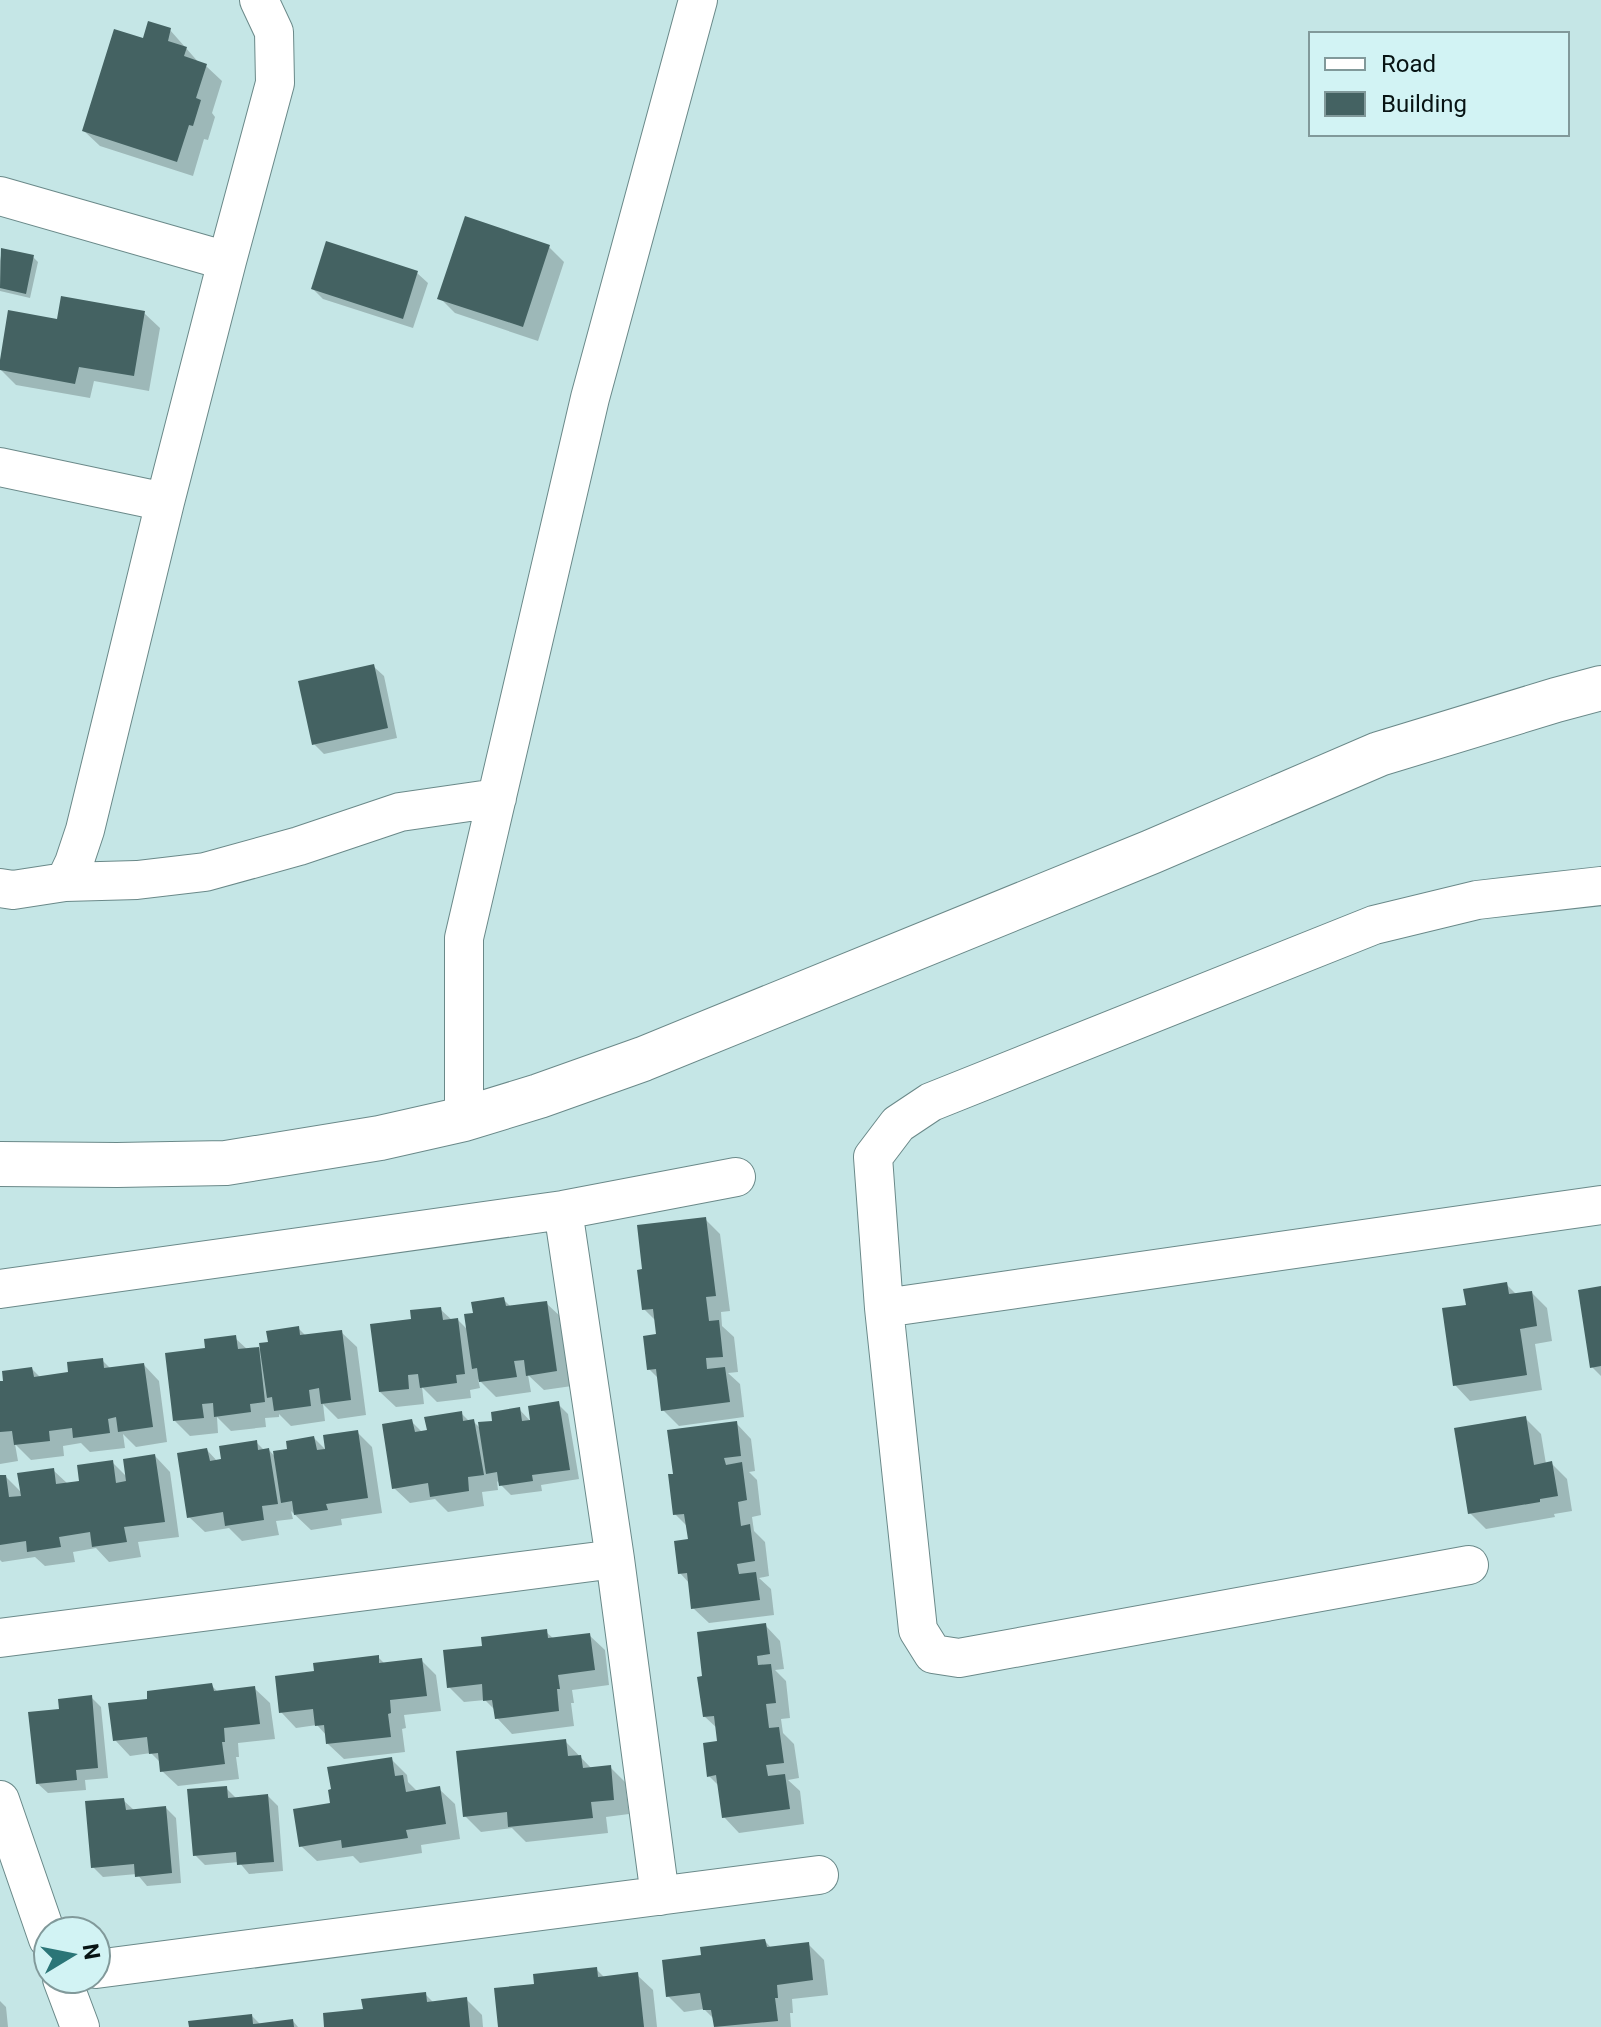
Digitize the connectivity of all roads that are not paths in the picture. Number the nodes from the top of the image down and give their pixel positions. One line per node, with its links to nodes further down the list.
1 (259, 0): 4 (street)
2 (698, 0): 8 (street)
3 (0, 196): 4 (street)
4 (227, 261): 6 (street)
5 (0, 467): 6 (street)
6 (165, 502): 9 (street)
7 (1601, 688): 12 (main road)
8 (497, 798): 9 (street); 12 (street)
9 (65, 882): 11 (street)
10 (1601, 886): 18 (street)
11 (0, 888)
12 (464, 1119): 13 (main road)
13 (0, 1164)
14 (736, 1177): 16 (street)
15 (1601, 1205): 18 (street)
16 (563, 1210): 17 (street); 19 (street)
17 (0, 1289)
18 (884, 1308): 20 (street)
19 (615, 1559): 21 (street); 24 (street)
20 (1469, 1565)
21 (0, 1638)
22 (0, 1800): 25 (street)
23 (819, 1875): 24 (street)
24 (660, 1896): 26 (street)
25 (40, 1915)
26 (112, 1967)
27 (68, 1995): 28 (street)
28 (80, 2027)

